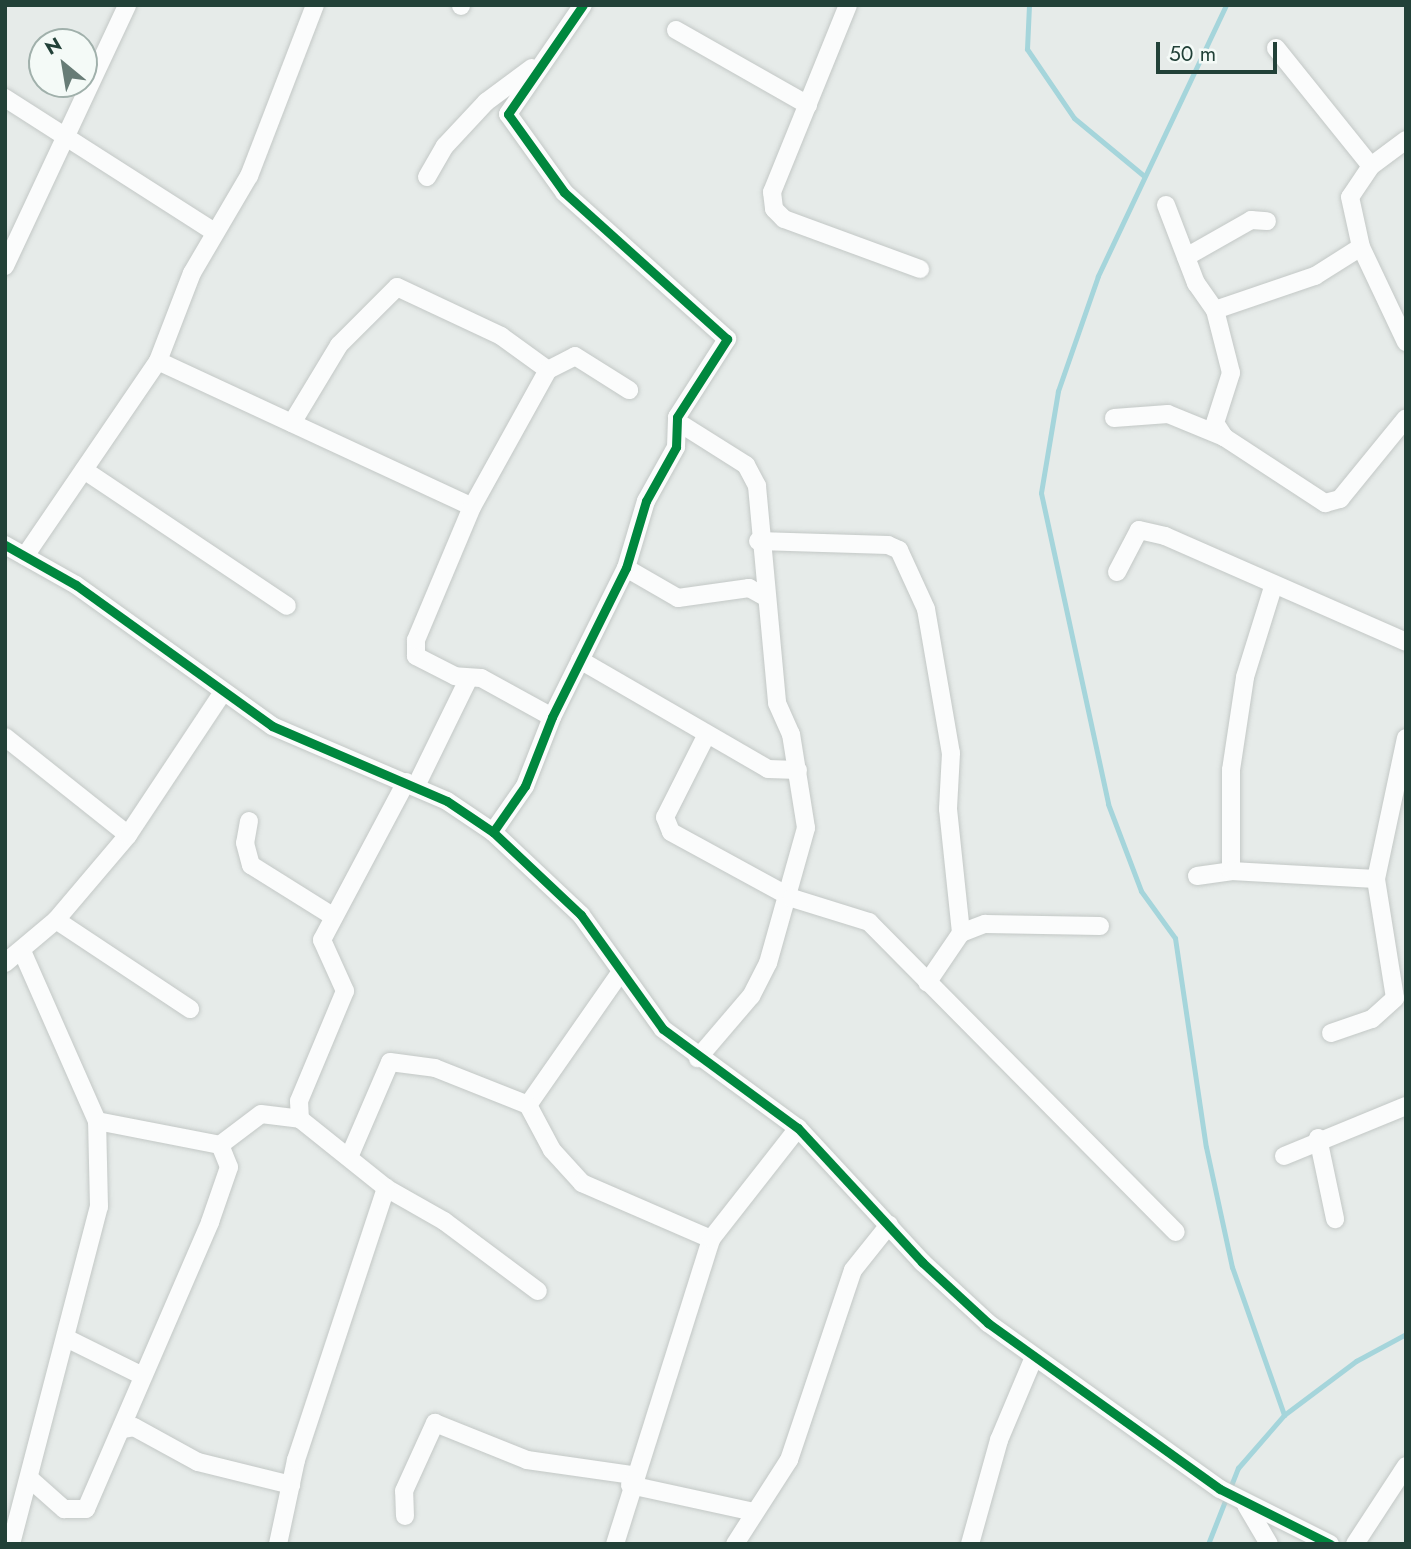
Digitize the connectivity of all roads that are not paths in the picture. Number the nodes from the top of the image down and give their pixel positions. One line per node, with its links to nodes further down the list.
1 (127, 5): 10 (street)
2 (315, 5): 16 (street)
3 (583, 5): 7 (street)
4 (848, 5): 9 (street)
5 (676, 30): 9 (street)
6 (1276, 48): 12 (street)
7 (537, 66): 13 (street); 30 (street)
8 (5, 98): 10 (street)
9 (808, 105): 20 (street)
10 (64, 139): 16 (street); 19 (street)
11 (1406, 140): 12 (street)
12 (1371, 166): 17 (street)
13 (427, 177)
14 (1166, 205): 18 (street)
15 (1267, 221): 18 (street)
16 (214, 231): 24 (street)
17 (1361, 247): 21 (street); 22 (street)
18 (1186, 257): 21 (street)
19 (5, 266)
20 (920, 269)
21 (1215, 310): 31 (street)
22 (1401, 317): 23 (street)
23 (1406, 342)
24 (158, 361): 29 (street); 32 (street)
25 (548, 370): 26 (street); 29 (street); 33 (street)
26 (628, 390)
27 (1114, 418): 31 (street)
28 (1406, 418): 31 (street)
29 (292, 423): 33 (street)
30 (681, 424): 34 (street); 37 (street)
31 (1224, 437)
32 (84, 470): 36 (street); 41 (street)
33 (472, 507): 44 (street)
34 (758, 541): 40 (street); 62 (street)
35 (5, 545): 36 (street)
36 (25, 556): 45 (street)
37 (626, 568): 40 (street); 43 (street)
38 (1117, 572): 39 (street)
39 (1274, 584): 42 (street); 55 (street)
40 (765, 597): 50 (street)
41 (287, 606)
42 (1406, 642)
43 (580, 660): 46 (street); 47 (street)
44 (468, 680): 46 (street); 51 (street)
45 (221, 695): 51 (street); 54 (street)
46 (552, 718): 53 (street)
47 (706, 736): 50 (street); 58 (street)
48 (5, 737): 54 (street)
49 (1406, 738): 57 (street)
50 (798, 770): 58 (street)
51 (411, 784): 53 (street); 59 (street)
52 (250, 821): 59 (street)
53 (493, 832): 65 (street)
54 (128, 835): 60 (street)
55 (1231, 871): 56 (street); 57 (street)
56 (1197, 876)
57 (1376, 879): 68 (street)
58 (792, 898): 66 (street); 69 (street)
59 (331, 915): 72 (street)
60 (55, 919): 63 (street); 67 (street)
61 (1100, 926): 62 (street)
62 (961, 933): 66 (street)
63 (22, 951): 64 (street); 73 (street)
64 (5, 963)
65 (620, 973): 69 (street); 70 (street)
66 (927, 983): 82 (street)
67 (190, 1009)
68 (1331, 1033)
69 (698, 1058): 74 (street)
70 (528, 1105): 77 (street); 83 (street)
71 (1406, 1106): 75 (street)
72 (300, 1119): 76 (street); 77 (street)
73 (97, 1122): 76 (street); 85 (street)
74 (798, 1128): 81 (street); 83 (street)
75 (1318, 1138): 78 (street); 80 (street)
76 (220, 1145): 87 (street)
77 (350, 1155): 79 (street)
78 (1284, 1156)
79 (386, 1188): 84 (street); 92 (street)
80 (1335, 1219)
81 (889, 1224): 86 (street); 95 (street)
82 (1177, 1232)
83 (711, 1239): 91 (street)
84 (538, 1291)
85 (66, 1339): 87 (street); 90 (street)
86 (1034, 1357): 94 (street); 101 (street)
87 (141, 1375): 88 (street)
88 (124, 1429): 90 (street); 92 (street)
89 (1406, 1465): 104 (street)
90 (29, 1478): 93 (street)
91 (631, 1480): 95 (street); 96 (street); 99 (street)
92 (291, 1485): 98 (street)
93 (14, 1502): 97 (street)
94 (1246, 1505): 102 (street); 103 (street)
95 (754, 1513): 100 (street)
96 (405, 1516)
97 (11, 1544)
98 (278, 1544)
99 (615, 1544)
100 (736, 1544)
101 (970, 1544)
102 (1269, 1544)
103 (1330, 1544)
104 (1355, 1544)

